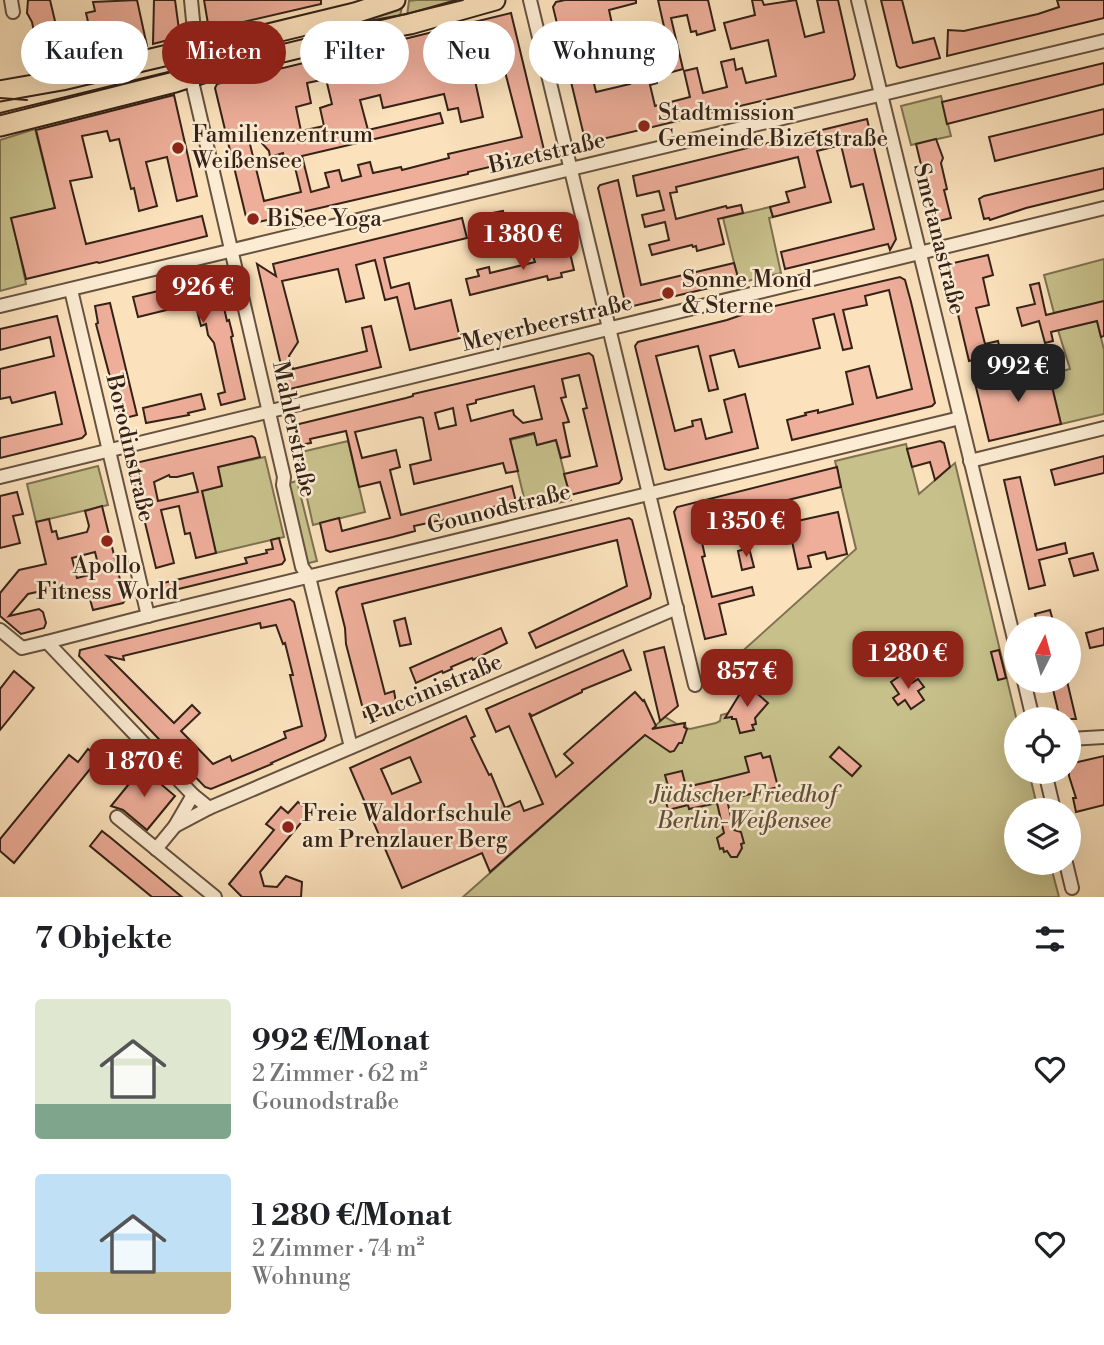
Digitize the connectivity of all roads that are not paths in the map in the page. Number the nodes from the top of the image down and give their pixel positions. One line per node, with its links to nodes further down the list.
1 (191, 0): 6 (street)
2 (495, 0): 9 (main road)
3 (530, 0): 16 (street)
4 (858, 0): 14 (street, Smetanastraße)
5 (387, 1): 7 (main road)
6 (193, 21)
7 (286, 29)
8 (1104, 41): 14 (street, Bizetstraße)
9 (286, 51)
10 (162, 56): 13 (main road)
11 (164, 84): 15 (main road)
12 (193, 84): 18 (street, Mahlerstraße)
13 (0, 91)
14 (882, 95): 16 (street, Bizetstraße); 19 (street, Smetanastraße)
15 (0, 126)
16 (571, 169): 18 (street, Bizetstraße); 22 (street)
17 (1104, 208): 19 (street, Meyerbeerstraße)
18 (233, 251): 20 (street, Bizetstraße); 23 (street, Mahlerstraße)
19 (920, 253): 22 (street, Meyerbeerstraße); 24 (street, Smetanastraße)
20 (71, 290): 21 (street, Bizetstraße); 26 (street, Borodinstraße)
21 (0, 306)
22 (609, 329): 23 (street, Meyerbeerstraße); 29 (street)
23 (270, 412): 26 (street, Meyerbeerstraße); 30 (street, Mahlerstraße)
24 (960, 418): 27 (street, Smetanastraße); 29 (street, Gounodstraße)
25 (1104, 428): 27 (street)
26 (109, 451): 28 (street, Meyerbeerstraße); 32 (street, Borodinstraße)
27 (971, 461): 33 (street, Smetanastraße)
28 (0, 477)
29 (649, 494): 30 (street, Gounodstraße); 31 (street)
30 (309, 577): 32 (street, Gounodstraße); 39 (street, Mahlerstraße)
31 (677, 608): 36 (street); 39 (street, Puccinistraße)
32 (148, 616): 35 (street, Gounodstraße)
33 (1009, 616)
34 (0, 630): 35 (street, Gounodstraße)
35 (47, 642): 40 (street)
36 (695, 685)
37 (1104, 737): 38 (street)
38 (1081, 738)
39 (351, 747): 41 (street, Puccinistraße)
40 (193, 794): 41 (street); 43 (street)
41 (209, 808): 43 (street, Puccinistraße)
42 (117, 817): 44 (street)
43 (175, 826): 44 (street)
44 (156, 849): 47 (street)
45 (1069, 875): 46 (street)
46 (1072, 888)
47 (215, 897)

